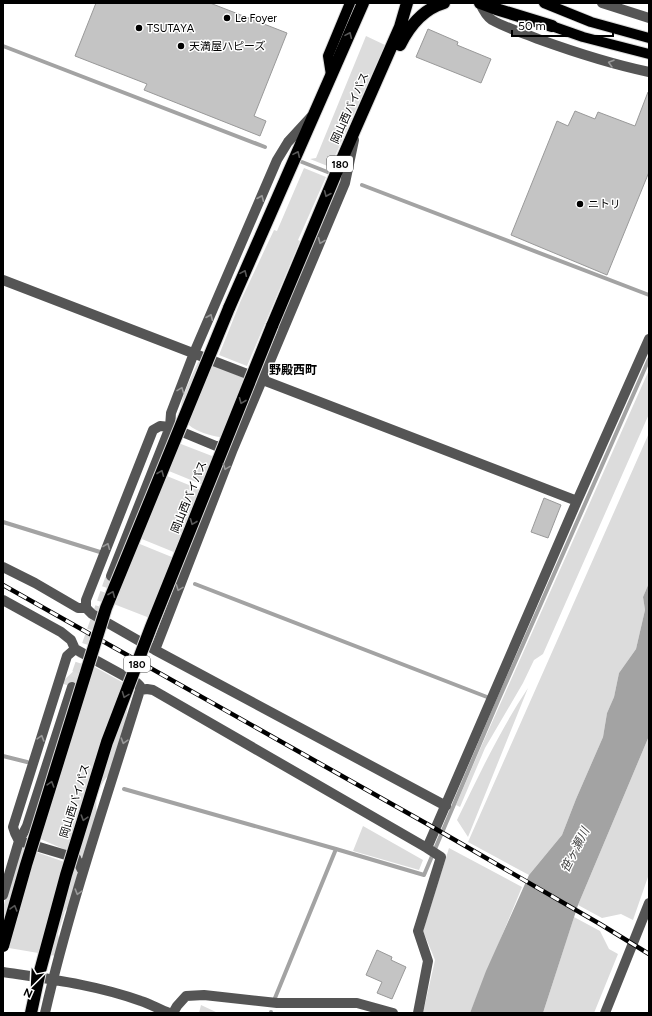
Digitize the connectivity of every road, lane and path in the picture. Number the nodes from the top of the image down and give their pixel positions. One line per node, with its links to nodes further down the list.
1 (350, 3): 14 (main road)
2 (363, 3): 14 (highway, one-way to 2)
3 (407, 3): 15 (highway, 岡山西バイパス / 180)
4 (444, 3): 15 (highway)
5 (480, 3): 10 (highway); 13 (street, one-way to 5)
6 (496, 3): 10 (main road)
7 (544, 3): 11 (main road)
8 (605, 3): 9 (street)
9 (649, 18)
10 (552, 26): 12 (main road)
11 (649, 38)
12 (649, 54)
13 (649, 72)
14 (330, 75): 16 (highway)
15 (371, 94): 17 (highway, 岡山西バイパス / 180)
16 (315, 113): 20 (street, one-way to 16); 39 (highway, one-way to 16, bridge)
17 (357, 124): 21 (street, one-way to 21); 42 (highway, 岡山西バイパス / 180, one-way to 42, bridge)
18 (3, 280): 20 (street)
19 (649, 340): 24 (street)
20 (194, 353): 21 (street); 22 (street, one-way to 20)
21 (262, 379): 23 (street); 24 (street)
22 (170, 427): 23 (street); 26 (street); 28 (street, one-way to 22)
23 (233, 449): 30 (street, one-way to 30)
24 (577, 501): 33 (street)
25 (3, 567): 28 (street)
26 (110, 576)
27 (3, 600): 29 (street)
28 (86, 608): 30 (street)
29 (75, 649): 32 (street); 34 (street, one-way to 29)
30 (155, 650): 33 (street)
31 (72, 687): 34 (street)
32 (140, 690): 35 (street); 36 (street, one-way to 36)
33 (446, 806): 35 (street)
34 (19, 841): 36 (street); 37 (street)
35 (428, 848): 47 (street)
36 (83, 872): 41 (street, one-way to 41)
37 (3, 895)
38 (649, 903): 48 (street)
39 (3, 946)
40 (3, 972): 41 (street)
41 (52, 980): 43 (street); 44 (street)
42 (31, 1013)
43 (45, 1013)
44 (169, 1013)
45 (174, 1013): 46 (street)
46 (393, 1013)
47 (418, 1013)
48 (605, 1013)

